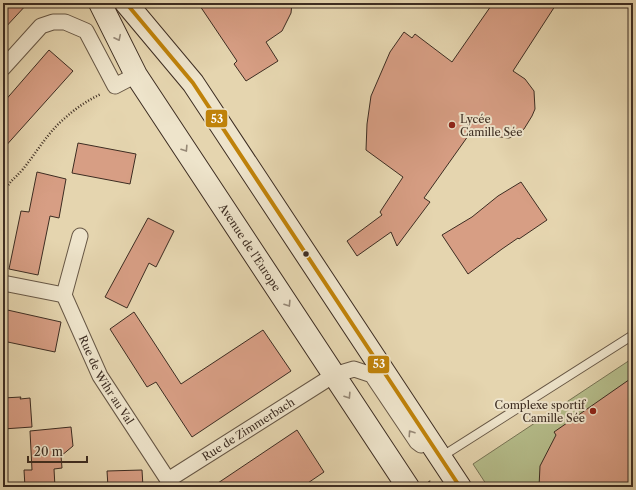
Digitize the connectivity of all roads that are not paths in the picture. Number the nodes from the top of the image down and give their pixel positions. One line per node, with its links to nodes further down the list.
1 (100, 3): 4 (main road, Avenue de l'Europe, one-way to 4)
2 (126, 3): 10 (main road)
3 (3, 68): 4 (street)
4 (136, 75): 9 (main road, Avenue de l'Europe, one-way to 9)
5 (80, 236): 7 (street)
6 (3, 283): 7 (street)
7 (64, 295): 11 (street, Rue de Wihr au Val)
8 (633, 335): 10 (lane)
9 (334, 375): 10 (street, Rue de Zimmerbach, one-way to 9); 11 (street, Rue de Zimmerbach); 12 (main road, Avenue de l'Europe, one-way to 12)
10 (440, 457): 13 (main road)
11 (168, 484)
12 (408, 487)
13 (460, 487)

